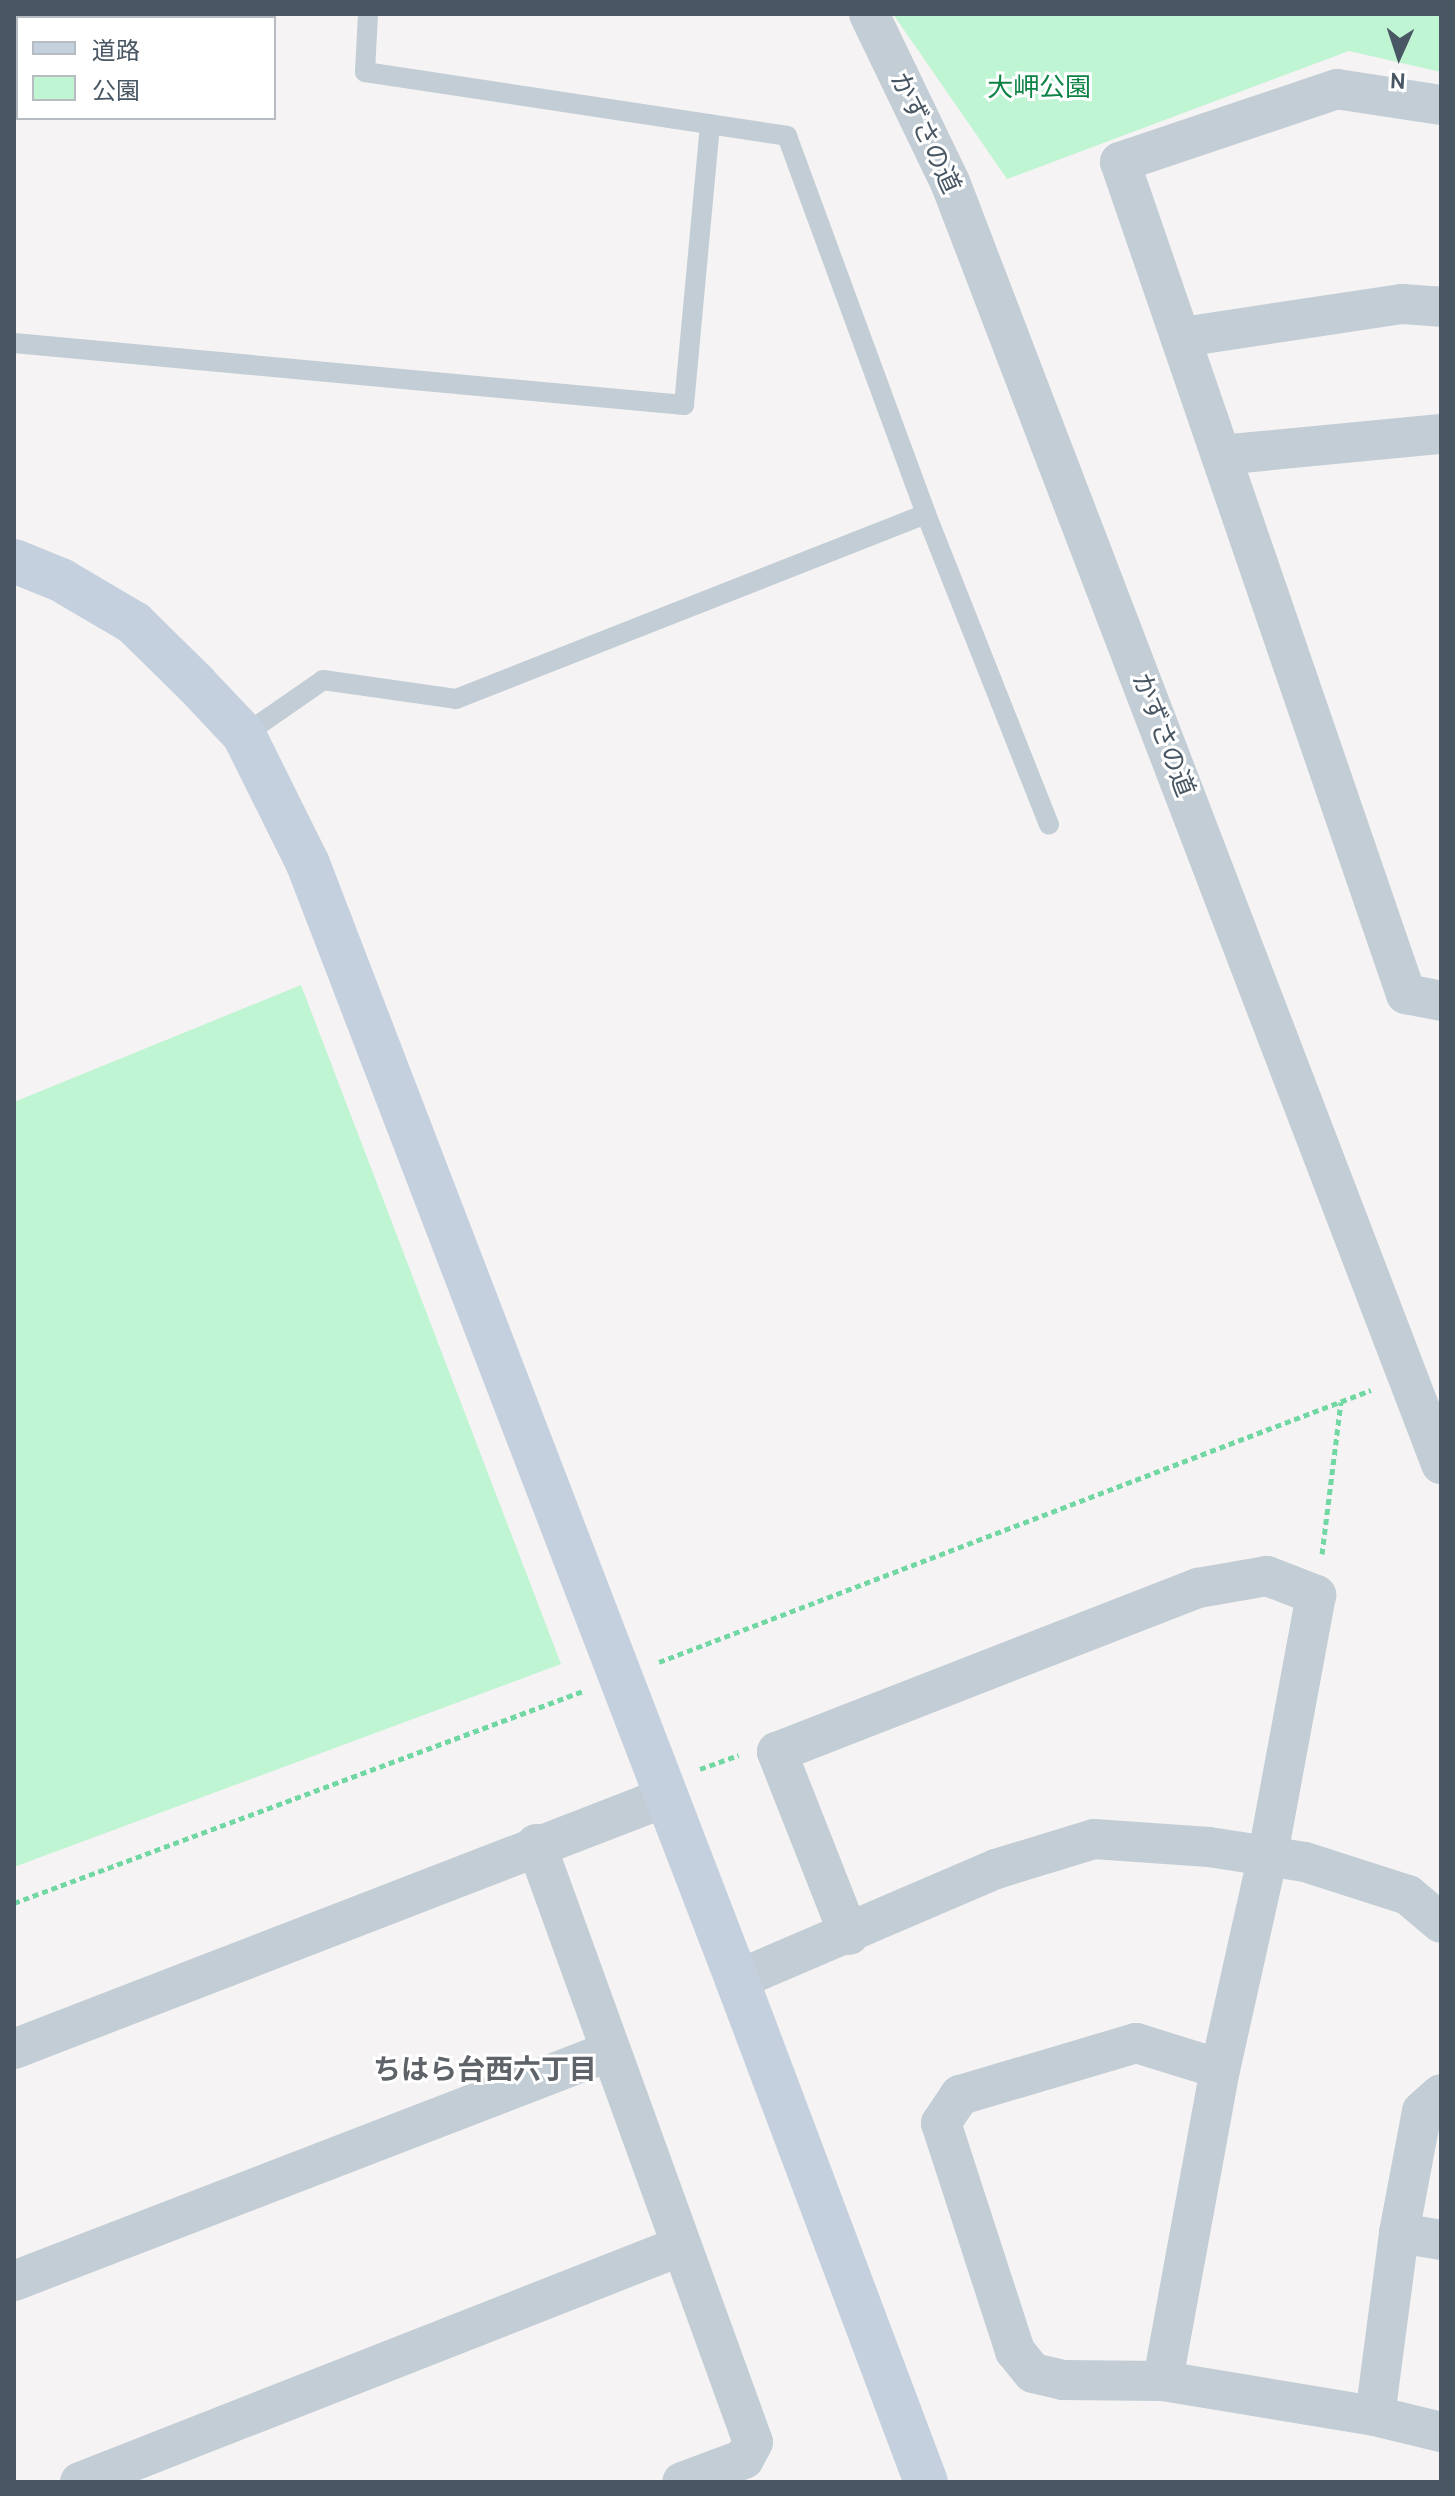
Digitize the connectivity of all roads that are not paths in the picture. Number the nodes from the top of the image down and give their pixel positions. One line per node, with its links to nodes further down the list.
1 (368, 14): 4 (lane)
2 (869, 14): 15 (street, かずさの道)
3 (1441, 105): 6 (street)
4 (710, 124): 7 (lane); 10 (lane)
5 (1441, 307): 6 (street)
6 (1183, 337): 9 (street)
7 (14, 343)
8 (1441, 434): 9 (street)
9 (1221, 455): 14 (street)
10 (926, 514): 12 (lane); 13 (lane)
11 (14, 561): 12 (street)
12 (244, 735): 16 (street)
13 (1049, 825)
14 (1441, 1001)
15 (1441, 1464)
16 (664, 1790): 17 (street); 21 (street)
17 (536, 1844): 22 (street); 23 (street)
18 (1268, 1855): 19 (street); 20 (street); 20 (street); 24 (street)
19 (1441, 1923)
20 (849, 1935): 21 (street)
21 (737, 1980): 35 (street)
22 (14, 2049)
23 (608, 2052): 28 (street); 29 (street)
24 (1220, 2069): 30 (street); 30 (street)
25 (1441, 2094): 26 (street)
26 (1399, 2233): 27 (street); 31 (street)
27 (1441, 2240)
28 (681, 2246): 33 (street); 34 (street)
29 (14, 2281)
30 (1163, 2381): 31 (street)
31 (1375, 2416): 32 (street)
32 (1441, 2432)
33 (80, 2482)
34 (682, 2482)
35 (926, 2482)

